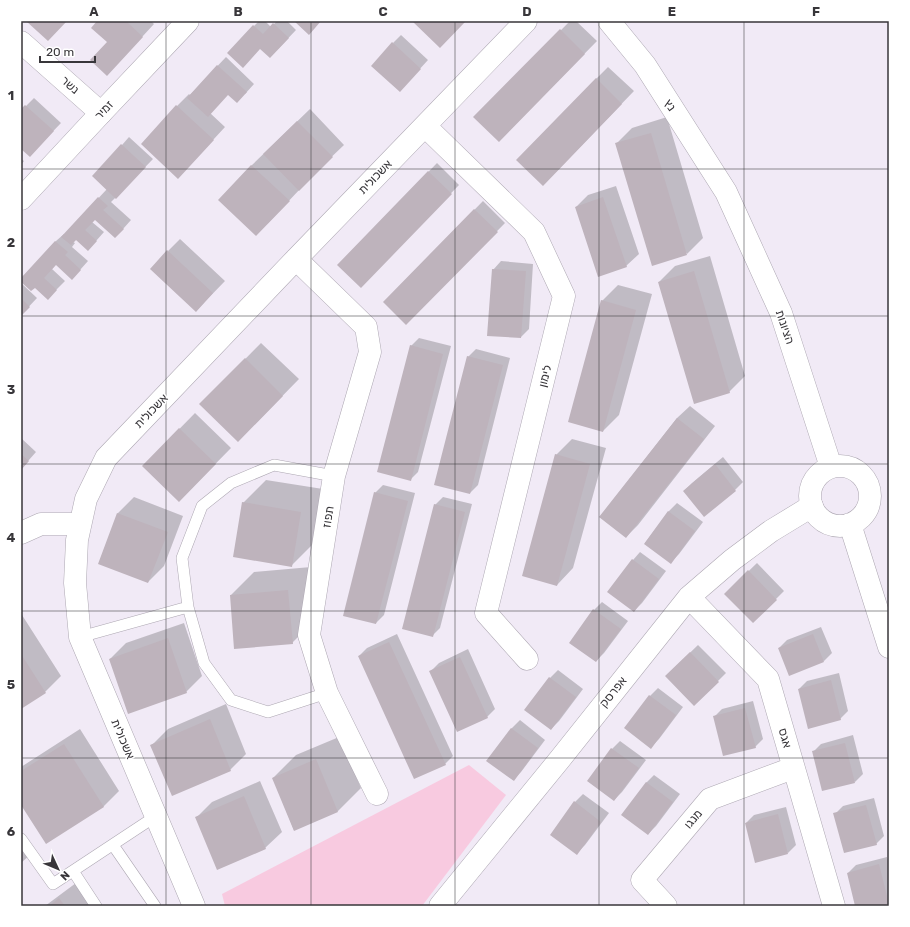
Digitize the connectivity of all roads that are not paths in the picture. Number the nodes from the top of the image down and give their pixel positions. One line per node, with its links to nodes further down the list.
1 (188, 21): 5 (street, זמיר)
2 (526, 21): 6 (street, אשכולית)
3 (609, 21): 7 (street, נץ)
4 (21, 42): 5 (street, נשר)
5 (101, 113): 8 (street, זמיר)
6 (425, 126): 9 (street, אשכולית); 20 (street, לימון)
7 (726, 192): 10 (street, הציונות)
8 (21, 199)
9 (296, 259): 11 (street, תפוז); 13 (street, אשכולית)
10 (831, 467): 12 (street); 14 (street)
11 (334, 476): 17 (lane); 21 (street, תפוז)
12 (812, 506): 14 (street); 16 (street, אפרסק)
13 (80, 524): 15 (street); 18 (street, אשכולית)
14 (850, 524): 19 (street)
15 (21, 533)
16 (689, 597): 22 (street, אגס); 31 (street, אפרסק)
17 (188, 607): 18 (lane); 21 (lane)
18 (80, 637): 24 (street, אשכולית)
19 (889, 647)
20 (527, 659)
21 (327, 693): 23 (street, תפוז)
22 (793, 768): 32 (street, מנגו); 33 (street, אגס)
23 (377, 794)
24 (156, 816): 26 (lane); 30 (street, אשכולית)
25 (21, 839): 27 (lane)
26 (113, 845): 27 (lane); 29 (lane)
27 (73, 872): 28 (lane)
28 (96, 906)
29 (155, 906)
30 (194, 906)
31 (440, 906)
32 (666, 906)
33 (834, 906)

